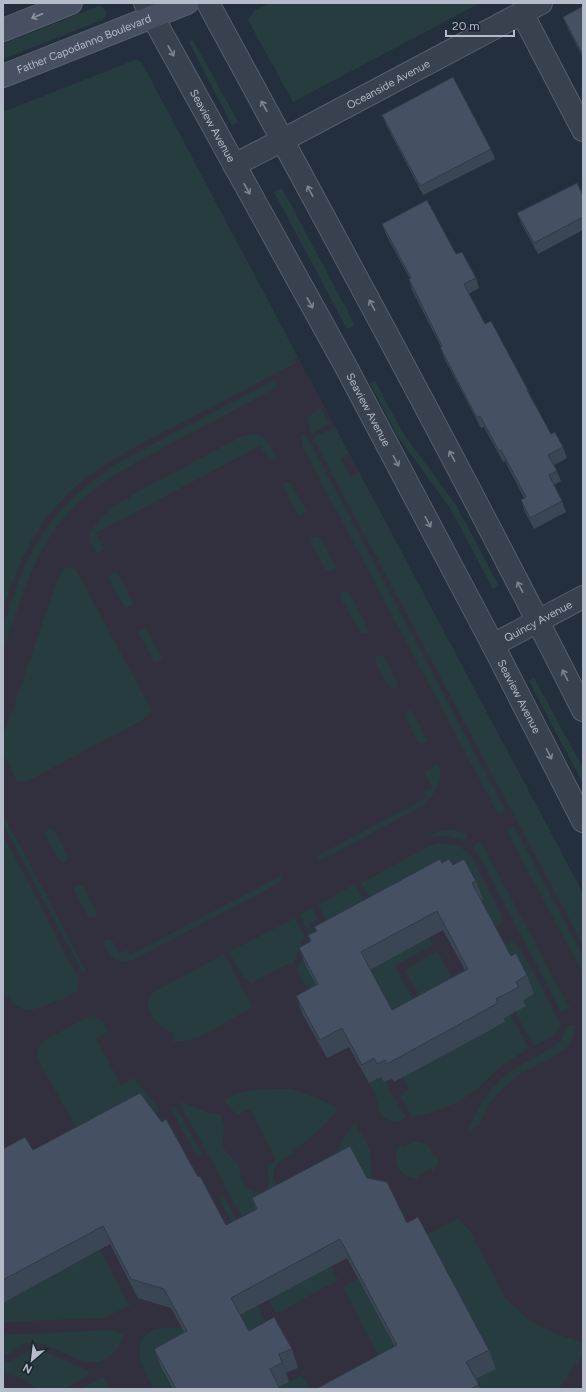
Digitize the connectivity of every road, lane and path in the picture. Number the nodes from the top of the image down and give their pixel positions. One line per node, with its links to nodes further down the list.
1 (71, 3): 7 (main road, one-way to 7)
2 (187, 3): 5 (main road, Father Capodanno Boulevard)
3 (208, 3): 10 (street, one-way to 3)
4 (541, 3): 6 (street, Oceanside Avenue)
5 (148, 10): 8 (main road, Father Capodanno Boulevard); 11 (street, Seaview Avenue, one-way to 11)
6 (522, 13): 9 (street); 10 (street, Oceanside Avenue)
7 (3, 30)
8 (3, 76)
9 (583, 130)
10 (283, 140): 11 (street, Oceanside Avenue); 13 (street, one-way to 10)
11 (234, 165): 14 (street, Seaview Avenue, one-way to 14)
12 (583, 597): 13 (street, Quincy Avenue)
13 (538, 621): 14 (street, Quincy Avenue); 15 (street, one-way to 13)
14 (493, 645): 16 (street, Seaview Avenue, one-way to 16)
15 (583, 710)
16 (583, 821)

